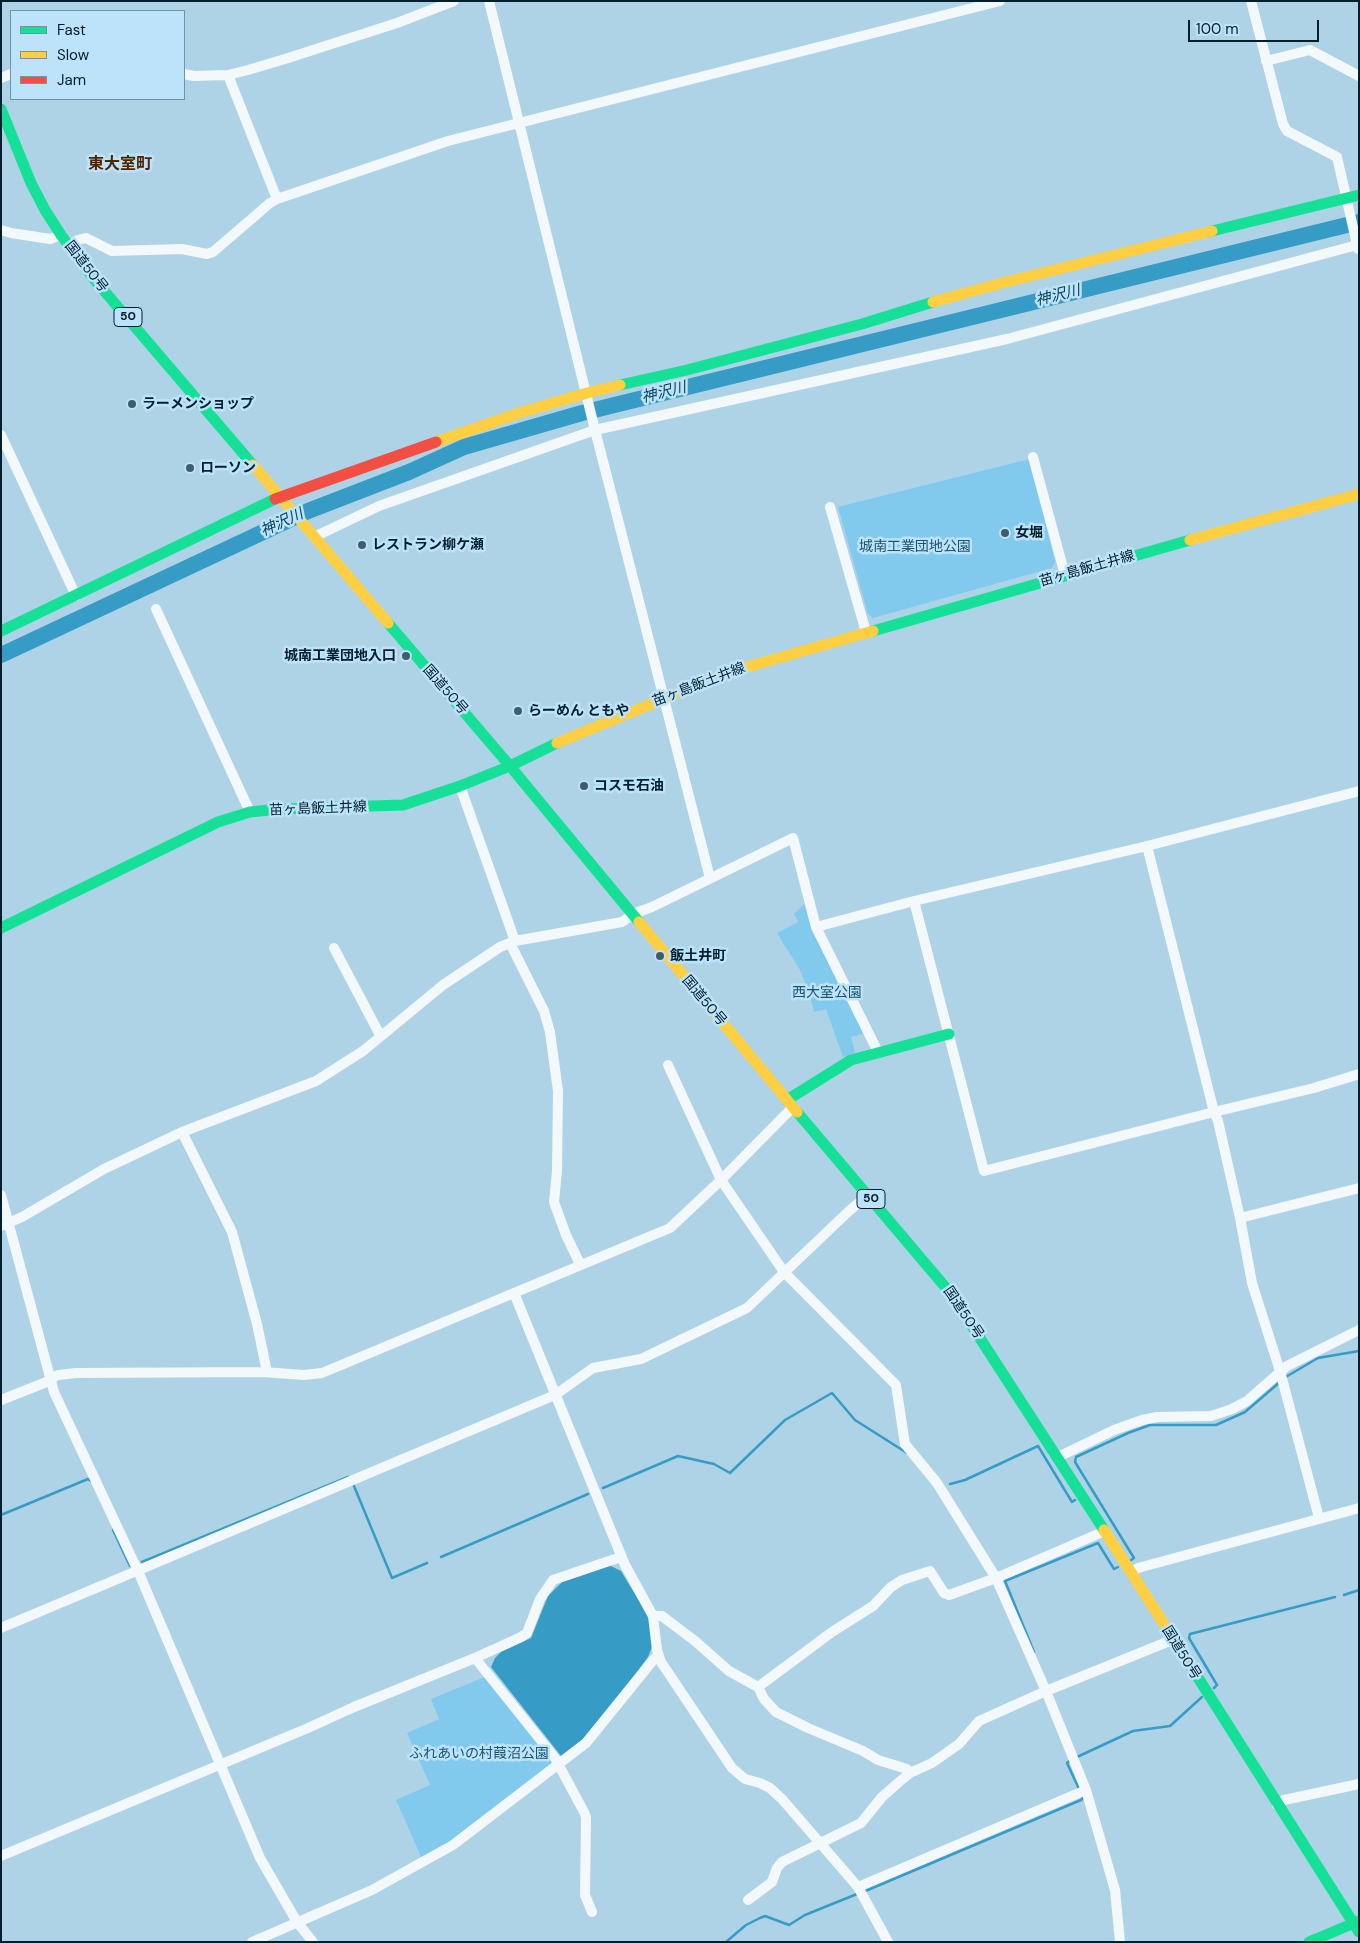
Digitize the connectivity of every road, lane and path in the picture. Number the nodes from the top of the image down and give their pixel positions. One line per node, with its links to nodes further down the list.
1 (454, 1): 7 (street)
2 (489, 1): 10 (street)
3 (1000, 1): 10 (street)
4 (1251, 1): 5 (street)
5 (1266, 61): 8 (street); 13 (street)
6 (185, 74): 7 (street)
7 (228, 74): 12 (street)
8 (1359, 76)
9 (1, 109): 15 (main road, 国道50号 / 50)
10 (519, 124): 12 (street); 18 (street)
11 (1359, 195): 13 (main road)
12 (277, 199): 16 (street)
13 (1347, 201): 17 (street); 18 (main road)
14 (1, 230): 15 (street)
15 (61, 234): 16 (main road, 国道50号 / 50)
16 (69, 245): 23 (main road, 国道50号 / 50)
17 (1358, 245): 19 (street)
18 (587, 395): 19 (street); 23 (main road)
19 (595, 428): 25 (street); 31 (street)
20 (1, 435): 27 (street)
21 (1033, 457): 26 (street)
22 (1359, 494): 26 (main road, 苗ヶ島飯土井線)
23 (284, 500): 25 (main road, 国道50号 / 50); 27 (main road)
24 (830, 507): 30 (street)
25 (312, 534): 32 (main road, 国道50号 / 50)
26 (1065, 575): 30 (main road, 苗ヶ島飯土井線)
27 (76, 596): 29 (main road)
28 (156, 609): 35 (street)
29 (1, 631)
30 (866, 632): 31 (main road, 苗ヶ島飯土井線)
31 (664, 697): 32 (main road, 苗ヶ島飯土井線); 37 (street)
32 (510, 766): 33 (main road, 苗ヶ島飯土井線); 39 (main road, 国道50号 / 50)
33 (460, 786): 35 (main road, 苗ヶ島飯土井線); 42 (street)
34 (1359, 791): 36 (street)
35 (250, 812): 41 (main road, 苗ヶ島飯土井線)
36 (1147, 846): 38 (street); 50 (street)
37 (710, 878): 39 (street); 40 (street)
38 (914, 901): 40 (street); 44 (street)
39 (632, 914): 42 (street); 49 (main road, 国道50号 / 50)
40 (816, 927): 46 (street)
41 (1, 928)
42 (512, 942): 45 (street); 58 (street)
43 (334, 948): 45 (street)
44 (949, 1034): 46 (main road); 50 (street)
45 (380, 1036): 51 (street)
46 (878, 1052): 49 (main road)
47 (668, 1065): 52 (street)
48 (1359, 1074): 50 (street)
49 (790, 1104): 52 (street); 55 (main road, 国道50号 / 50)
50 (1214, 1112): 56 (street)
51 (182, 1132): 57 (street); 63 (street)
52 (721, 1180): 58 (street); 59 (street)
53 (1359, 1188): 56 (street)
54 (1, 1195): 57 (street)
55 (868, 1195): 59 (street); 67 (main road, 国道50号 / 50)
56 (1240, 1218): 62 (street)
57 (5, 1224): 64 (street)
58 (580, 1264): 60 (street)
59 (784, 1272): 65 (street); 74 (street)
60 (514, 1293): 63 (street); 65 (street)
61 (1359, 1330): 62 (street)
62 (1280, 1371): 67 (street); 69 (street)
63 (267, 1372): 64 (street)
64 (50, 1380): 66 (street); 72 (street)
65 (555, 1395): 71 (street); 72 (street)
66 (1, 1400)
67 (1058, 1457): 70 (main road, 国道50号 / 50)
68 (1359, 1508): 69 (street)
69 (1319, 1518): 73 (street)
70 (1105, 1531): 73 (main road, 国道50号 / 50); 74 (street)
71 (621, 1557): 75 (street); 79 (street)
72 (138, 1570): 76 (street); 82 (street)
73 (1131, 1572): 77 (main road, 国道50号 / 50)
74 (996, 1578): 80 (street); 81 (street)
75 (653, 1616): 78 (street); 80 (street)
76 (1, 1628)
77 (1172, 1640): 81 (street); 87 (main road, 国道50号 / 50)
78 (658, 1656): 83 (street); 88 (street)
79 (475, 1658): 82 (street); 83 (street)
80 (758, 1687): 84 (street)
81 (1046, 1691): 84 (street); 86 (street)
82 (220, 1764): 89 (street); 93 (street)
83 (558, 1764): 92 (street); 93 (street)
84 (910, 1773): 88 (street)
85 (1359, 1784): 87 (street)
86 (1086, 1790): 90 (street); 98 (street)
87 (1277, 1804): 94 (main road, 国道50号 / 50)
88 (820, 1843): 90 (street); 91 (street)
89 (1, 1856)
90 (858, 1887): 97 (street)
91 (748, 1900)
92 (592, 1912)
93 (297, 1922): 95 (street); 96 (street)
94 (1357, 1926): 99 (main road)
95 (252, 1942)
96 (313, 1942)
97 (888, 1942)
98 (1120, 1942)
99 (1309, 1942)

